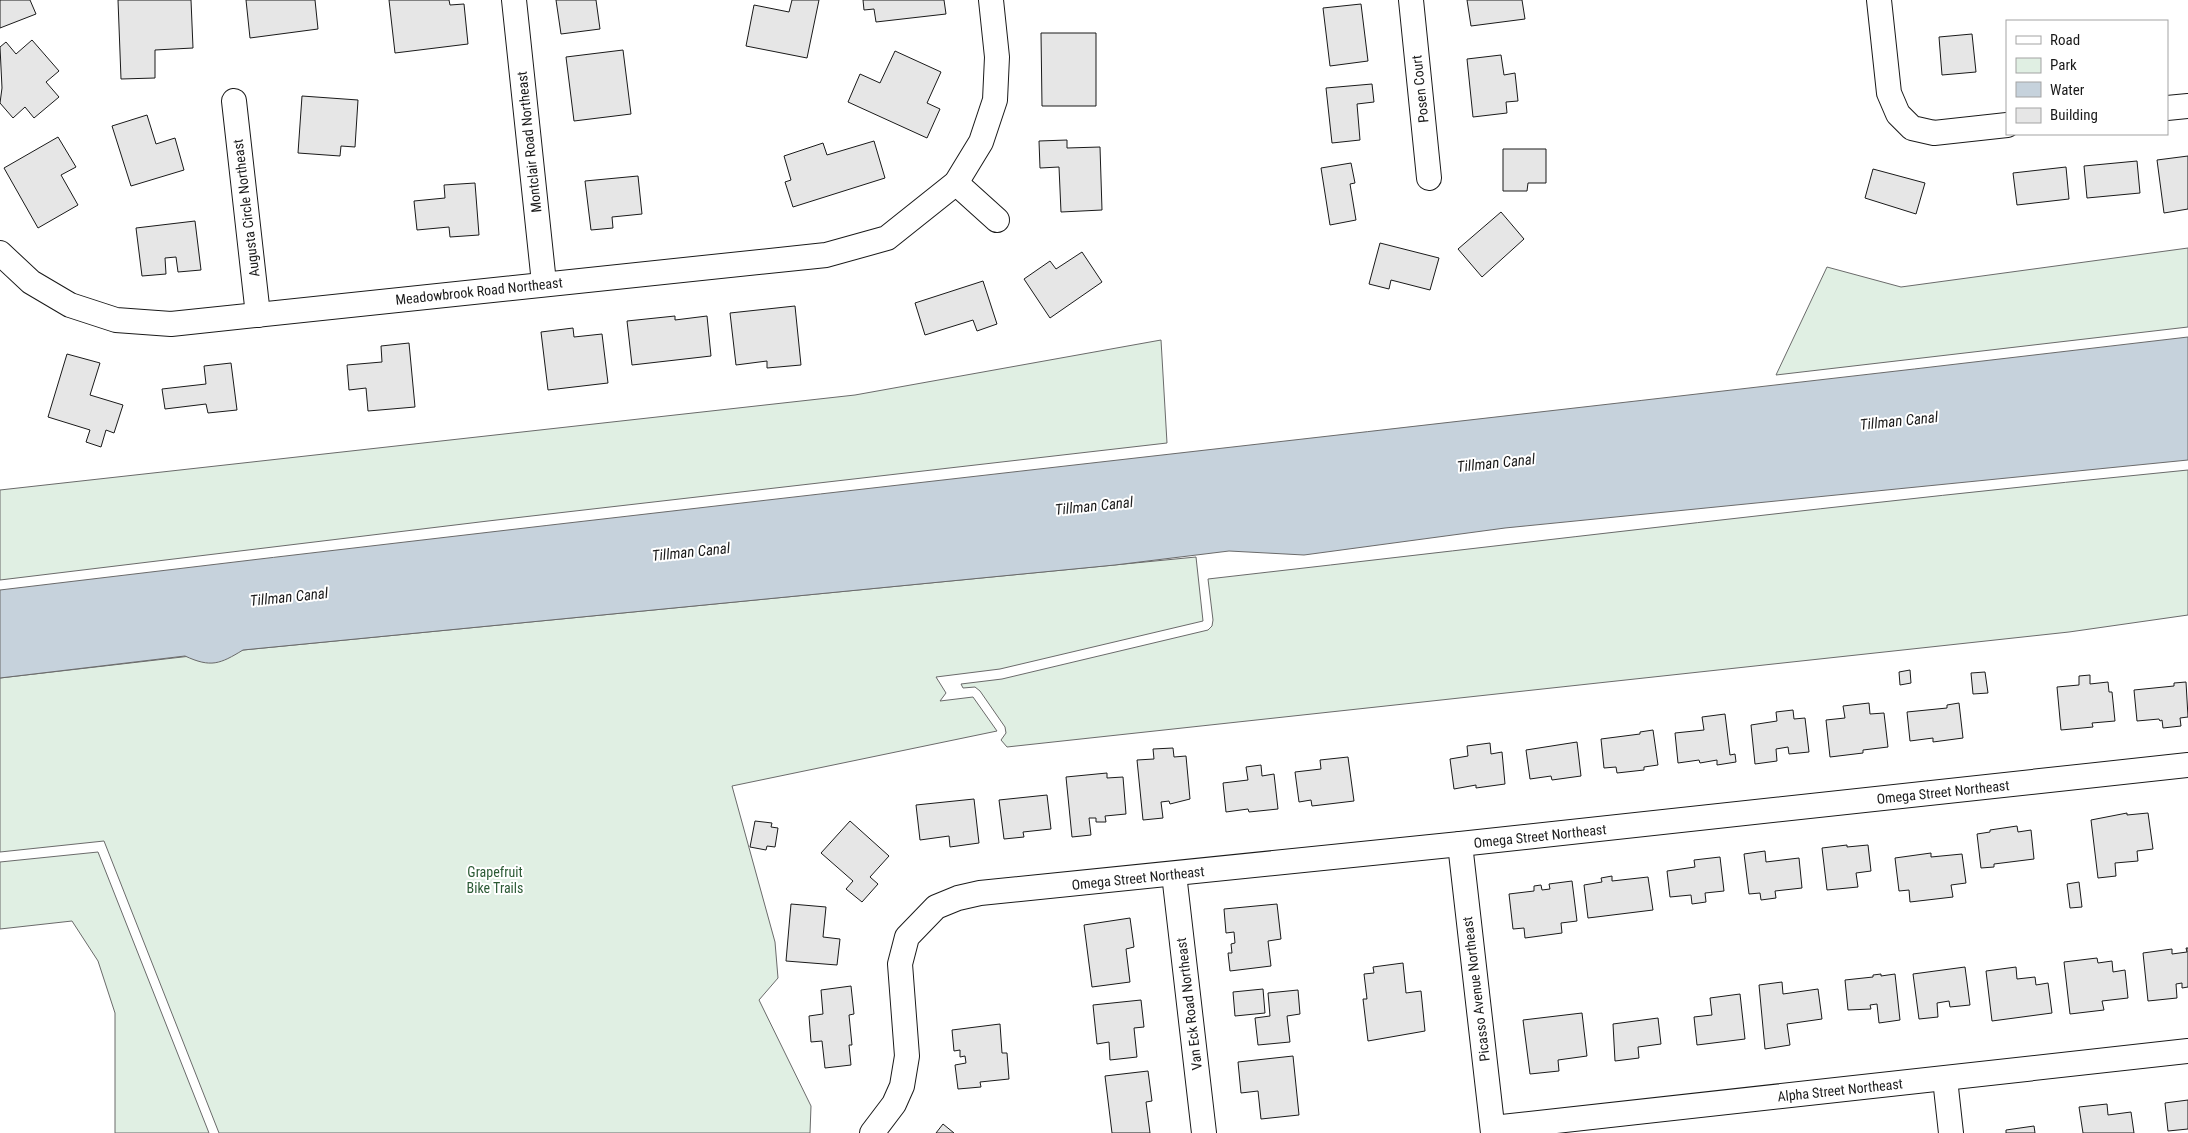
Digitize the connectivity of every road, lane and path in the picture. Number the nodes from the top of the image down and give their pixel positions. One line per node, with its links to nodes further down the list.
1 (514, 0): 13 (street, Montclair Road Northeast)
2 (991, 0): 10 (street, Meadowbrook Road Northeast)
3 (1411, 0): 9 (street, Posen Court)
4 (1879, 0): 8 (street)
5 (234, 100): 14 (street, Augusta Circle Northeast)
6 (2188, 106): 7 (street)
7 (2168, 108)
8 (2006, 126)
9 (1430, 178)
10 (956, 183): 11 (street); 13 (street, Meadowbrook Road Northeast)
11 (997, 220)
12 (0, 252): 14 (street, Meadowbrook Road Northeast)
13 (544, 284): 14 (street, Meadowbrook Road Northeast)
14 (258, 315)
15 (2188, 765): 16 (street, Omega Street Northeast)
16 (1460, 844): 17 (street, Omega Street Northeast); 20 (street, Picasso Avenue Northeast)
17 (1174, 874): 21 (street, Omega Street Northeast); 22 (street, Van Eck Road Northeast)
18 (2188, 1051): 19 (street, Alpha Street Northeast)
19 (1945, 1079): 20 (street, Alpha Street Northeast); 23 (street)
20 (1493, 1130)
21 (872, 1133)
22 (1204, 1133)
23 (1951, 1133)

